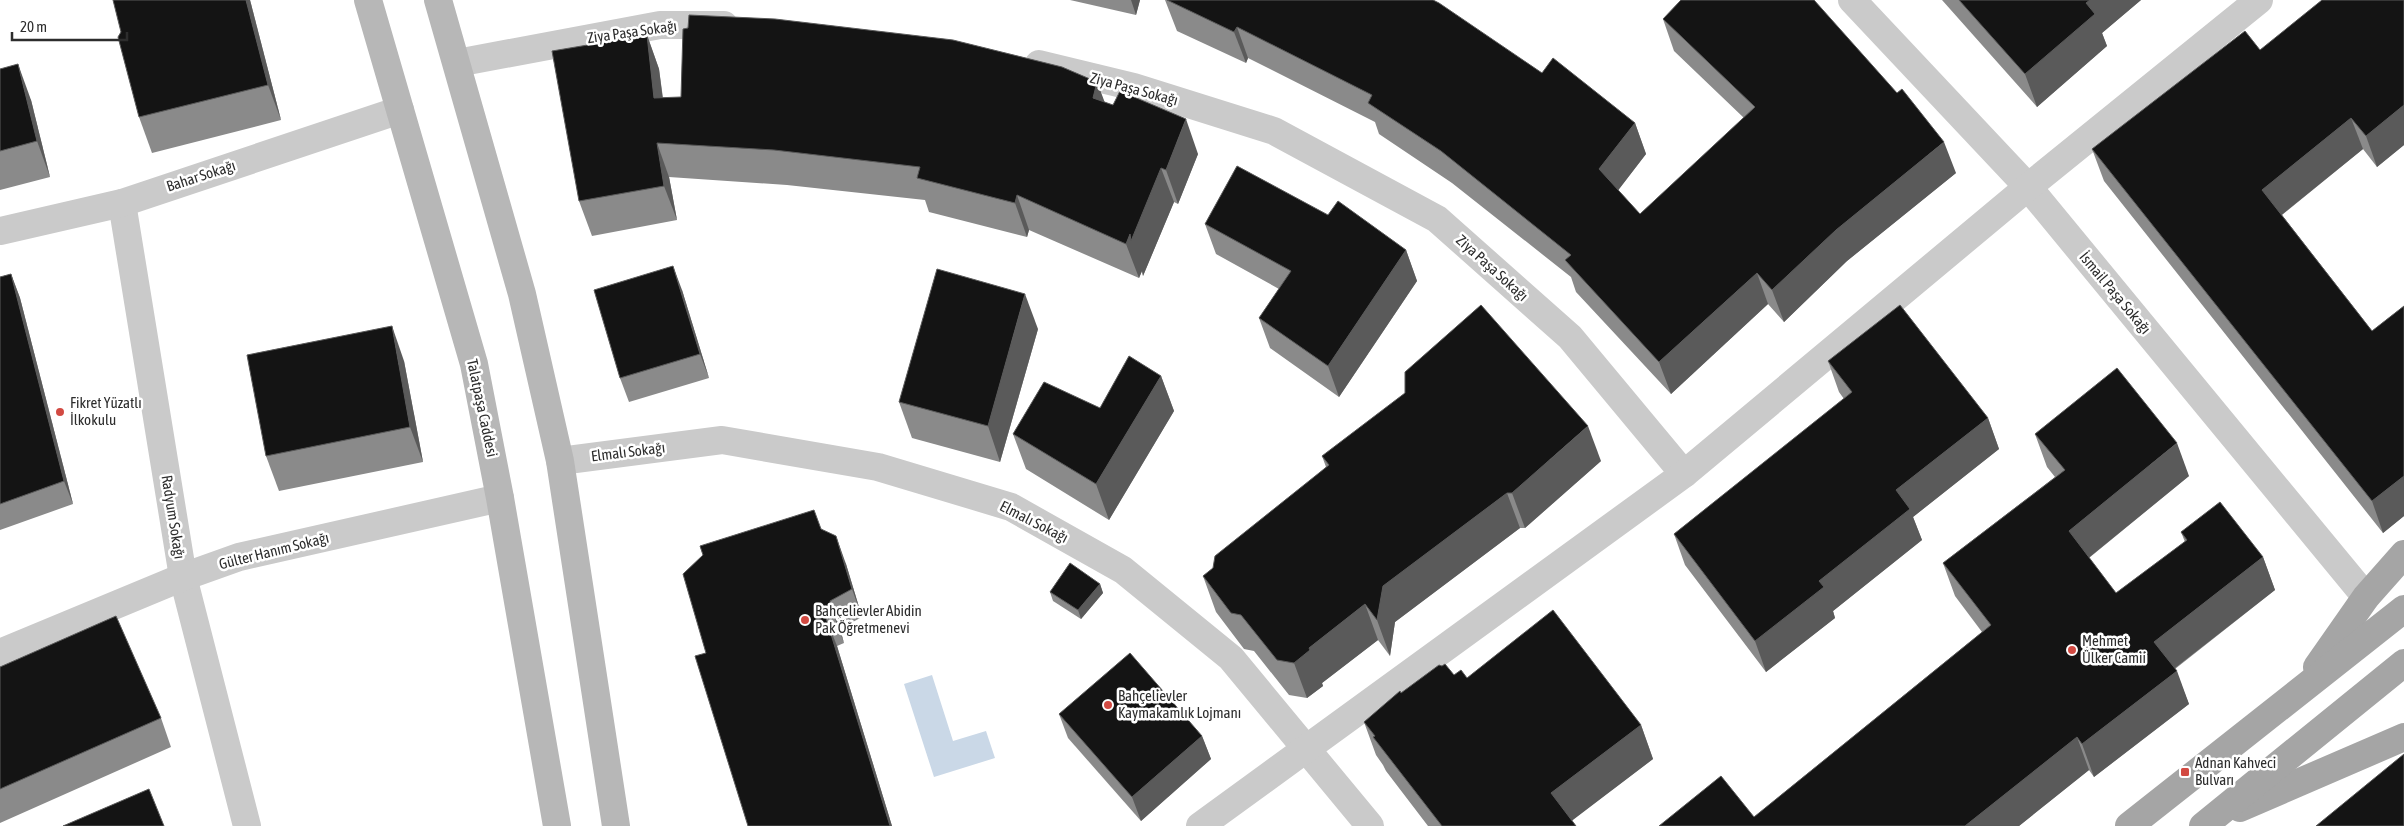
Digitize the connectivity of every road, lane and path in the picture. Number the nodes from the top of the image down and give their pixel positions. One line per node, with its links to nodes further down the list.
1 (368, 0): 8 (main road, Talatpaşa Caddesi)
2 (438, 0): 7 (main road)
3 (1852, 0): 9 (street, İsmail Paşa Sokağı)
4 (2259, 0): 9 (street)
5 (748, 25): 7 (street, Ziya Paşa Sokağı)
6 (1011, 58): 13 (street, Ziya Paşa Sokağı)
7 (457, 63): 12 (main road)
8 (400, 110): 10 (street, Bahar Sokağı); 14 (main road, Talatpaşa Caddesi)
9 (2028, 187): 13 (street); 17 (street, İsmail Paşa Sokağı)
10 (122, 203): 11 (street, Bahar Sokağı); 16 (street, Radyum Sokağı)
11 (0, 231)
12 (560, 461): 23 (street, Elmalı Sokağı); 27 (main road)
13 (1684, 474): 23 (street)
14 (500, 498): 16 (street, Gülter Hanım Sokağı); 26 (main road, Talatpaşa Caddesi)
15 (2404, 554): 17 (main road)
16 (183, 578): 19 (street, Gülter Hanım Sokağı); 25 (street, Radyum Sokağı)
17 (2366, 597): 21 (main road)
18 (2404, 609): 21 (main road)
19 (0, 653)
20 (2404, 663): 24 (main road)
21 (2300, 692): 30 (main road)
22 (2404, 737): 24 (main road)
23 (1305, 748): 28 (street); 29 (street, Elmalı Sokağı)
24 (2206, 824)
25 (247, 826)
26 (557, 826)
27 (616, 826)
28 (1200, 826)
29 (1370, 826)
30 (2130, 826)

